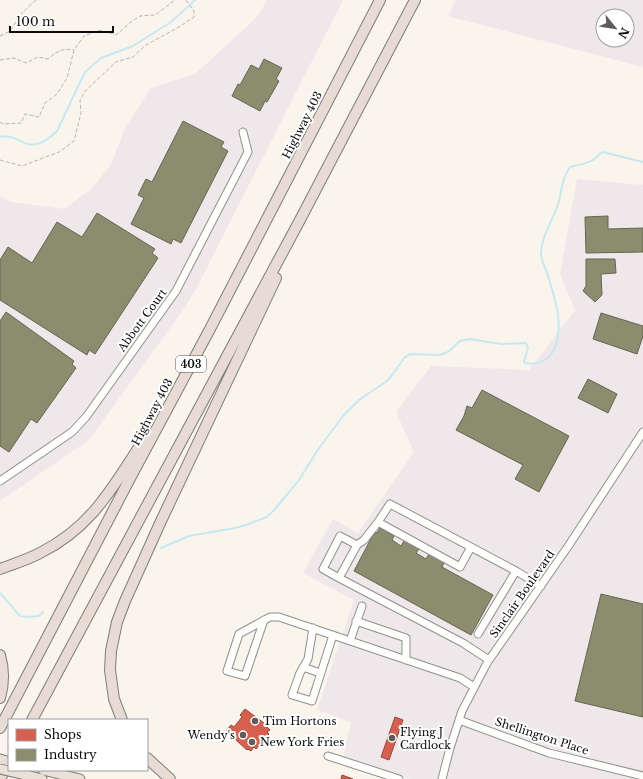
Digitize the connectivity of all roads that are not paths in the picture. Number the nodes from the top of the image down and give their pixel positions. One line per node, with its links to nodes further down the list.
1 (380, 0): 5 (highway, Highway 403 / 403)
2 (415, 0): 4 (highway, 403)
3 (244, 132): 7 (street, Abbott Court)
4 (301, 218): 28 (highway, 403); 32 (highway)
5 (210, 329): 11 (highway); 34 (highway, Highway 403 / 403)
6 (643, 432): 14 (street, Sinclair Boulevard)
7 (0, 481)
8 (378, 522): 9 (street); 10 (street); 10 (street)
9 (357, 545): 13 (street); 13 (street)
10 (471, 547): 12 (street)
11 (0, 569)
12 (516, 571): 14 (street); 19 (street)
13 (339, 578): 24 (street)
14 (541, 586): 24 (street, Sinclair Boulevard)
15 (362, 606): 17 (street)
16 (264, 620): 16 (street); 18 (street)
17 (356, 621): 21 (street); 23 (street)
18 (312, 628): 20 (street); 25 (street)
19 (478, 634)
20 (333, 635): 21 (street); 26 (street)
21 (350, 641): 23 (street)
22 (0, 655): 29 (highway)
23 (406, 660): 27 (street)
24 (489, 660): 27 (street, Sinclair Boulevard)
25 (303, 667): 26 (street); 26 (street)
26 (320, 673)
27 (474, 687): 33 (street, Sinclair Boulevard)
28 (46, 695): 30 (highway, 403); 31 (highway)
29 (0, 698)
30 (33, 719)
31 (38, 719)
32 (122, 719)
33 (459, 720): 40 (street, Shellington Place); 46 (street, Sinclair Boulevard)
34 (0, 728)
35 (328, 756): 45 (street)
36 (148, 759): 44 (highway)
37 (8, 764): 41 (highway)
38 (9, 771): 42 (main road, bridge)
39 (47, 771): 43 (main road)
40 (643, 776)
41 (0, 779)
42 (42, 779)
43 (80, 779)
44 (170, 779)
45 (399, 779)
46 (442, 779)

